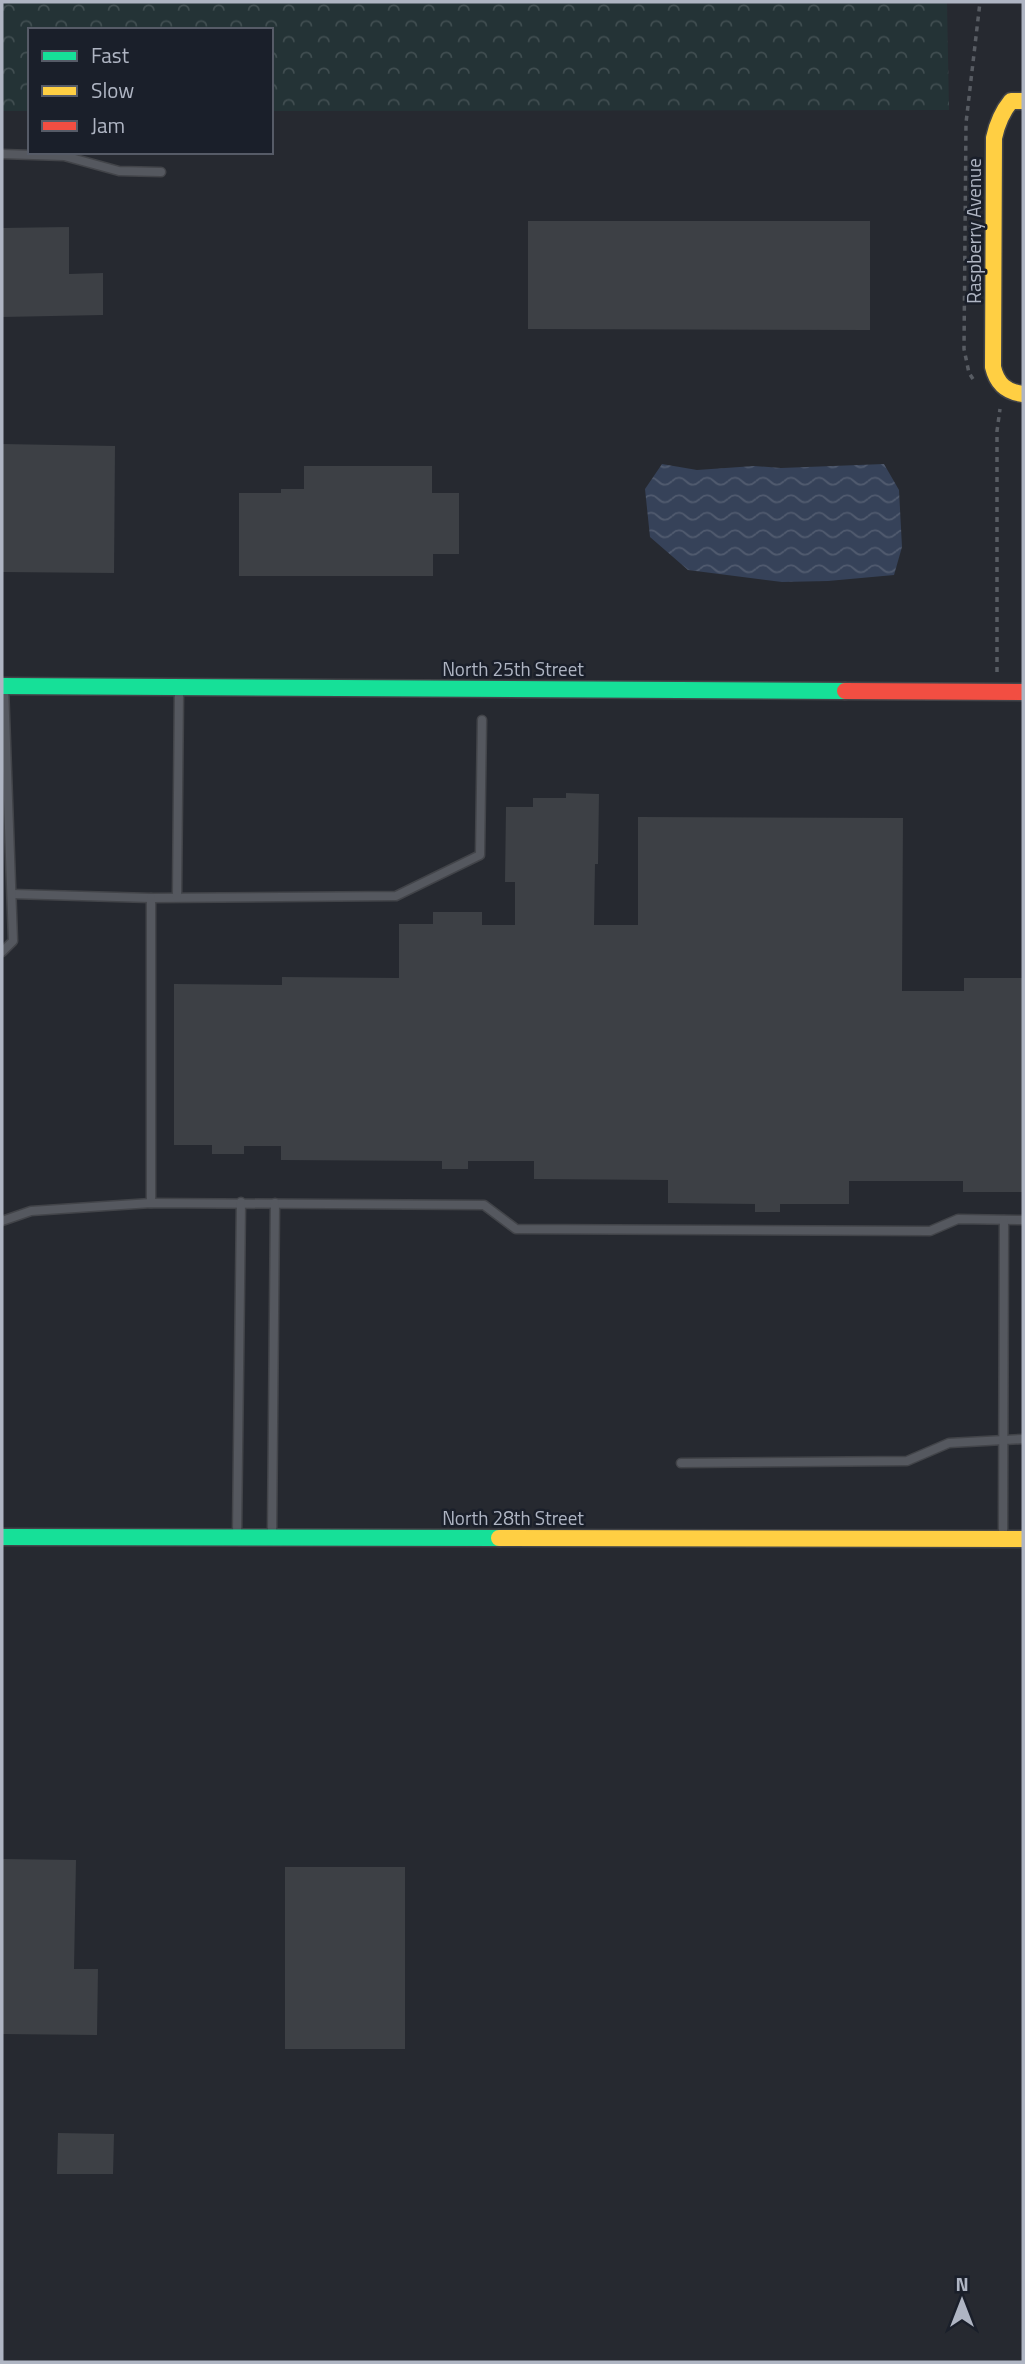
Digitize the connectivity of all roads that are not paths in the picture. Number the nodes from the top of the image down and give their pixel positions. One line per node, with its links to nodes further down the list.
1 (1017, 101): 4 (street, Raspberry Avenue)
2 (2, 154): 3 (lane)
3 (161, 172)
4 (1023, 394)
5 (3, 686): 6 (street, North 25th Street); 9 (lane)
6 (179, 687): 7 (street, North 25th Street); 10 (lane)
7 (1023, 692)
8 (482, 720): 10 (lane)
9 (12, 894): 11 (lane); 12 (lane)
10 (177, 897): 11 (lane)
11 (151, 898): 14 (lane)
12 (2, 952)
13 (241, 1202): 14 (lane); 15 (lane); 23 (lane)
14 (151, 1203): 18 (lane)
15 (275, 1203): 16 (lane); 24 (lane)
16 (1004, 1220): 17 (lane); 20 (lane)
17 (1023, 1220)
18 (2, 1221)
19 (1023, 1439): 20 (lane)
20 (1003, 1440): 21 (lane); 25 (lane)
21 (681, 1462)
22 (2, 1537): 23 (street, North 28th Street)
23 (237, 1538): 24 (street, North 28th Street)
24 (272, 1538): 25 (street, North 28th Street)
25 (1003, 1539): 26 (street, North 28th Street)
26 (1023, 1539)

